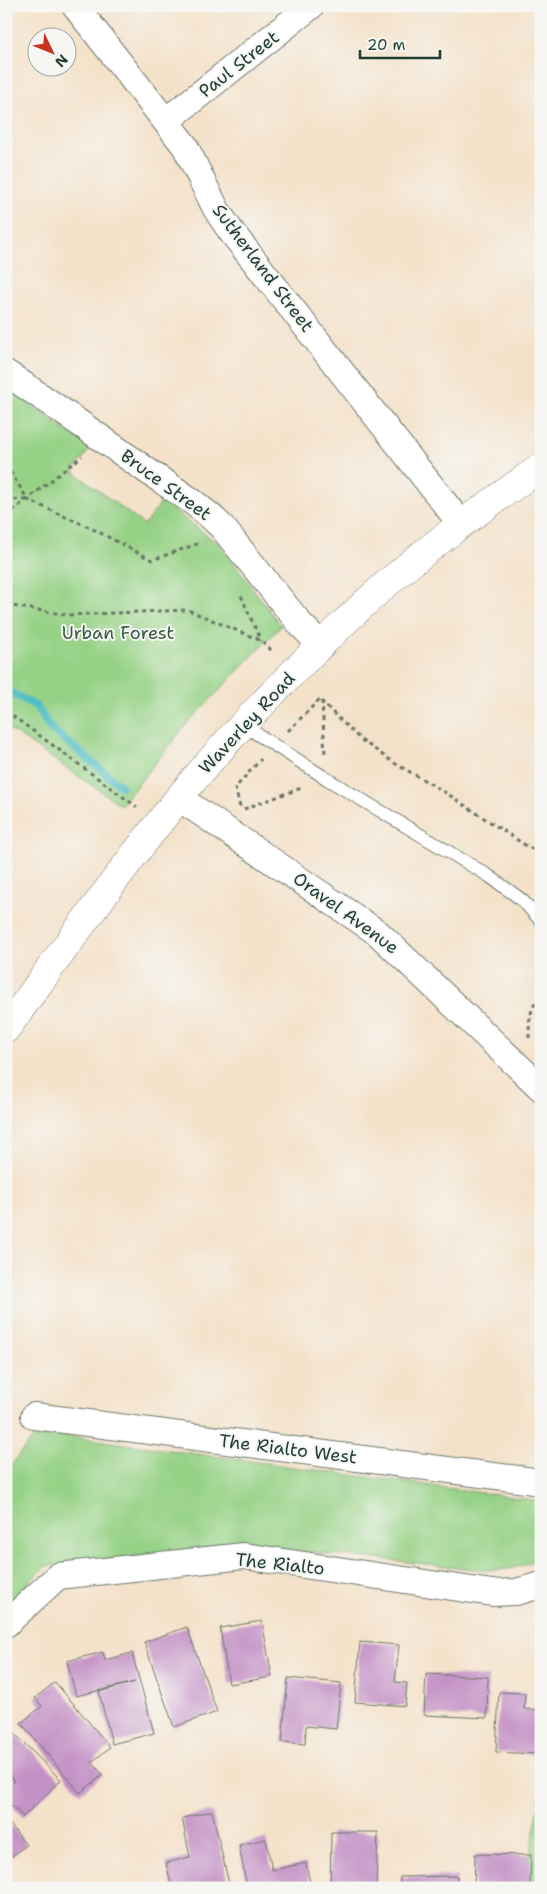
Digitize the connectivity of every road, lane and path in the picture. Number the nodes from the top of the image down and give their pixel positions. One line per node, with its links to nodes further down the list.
1 (76, 6): 3 (street, Sutherland Street)
2 (311, 6): 3 (street, Paul Street)
3 (166, 121): 11 (street, Sutherland Street)
4 (6, 372): 5 (street, Bruce Street)
5 (103, 440): 9 (path); 14 (street, Bruce Street)
6 (6, 465): 9 (path)
7 (541, 467): 11 (main road, Waverley Road)
8 (6, 498): 9 (path)
9 (28, 500): 10 (path); 12 (path)
10 (6, 516)
11 (461, 524): 14 (main road, Waverley Road)
12 (201, 543)
13 (6, 605): 15 (path)
14 (321, 645): 18 (main road, Waverley Road)
15 (273, 652)
16 (320, 700): 19 (path); 20 (path); 23 (path)
17 (6, 711): 22 (path)
18 (243, 725): 19 (lane); 21 (main road, Waverley Road)
19 (274, 745): 20 (lane); 20 (path)
20 (327, 778): 24 (lane)
21 (179, 798): 22 (main road, Waverley Road); 27 (street, Oravel Avenue)
22 (158, 823): 26 (main road, Waverley Road)
23 (541, 853)
24 (541, 921)
25 (541, 996): 27 (path)
26 (6, 1029)
27 (535, 1082)
28 (34, 1416): 29 (street, The Rialto West)
29 (541, 1482)
30 (541, 1585): 31 (street, The Rialto)
31 (6, 1624)

